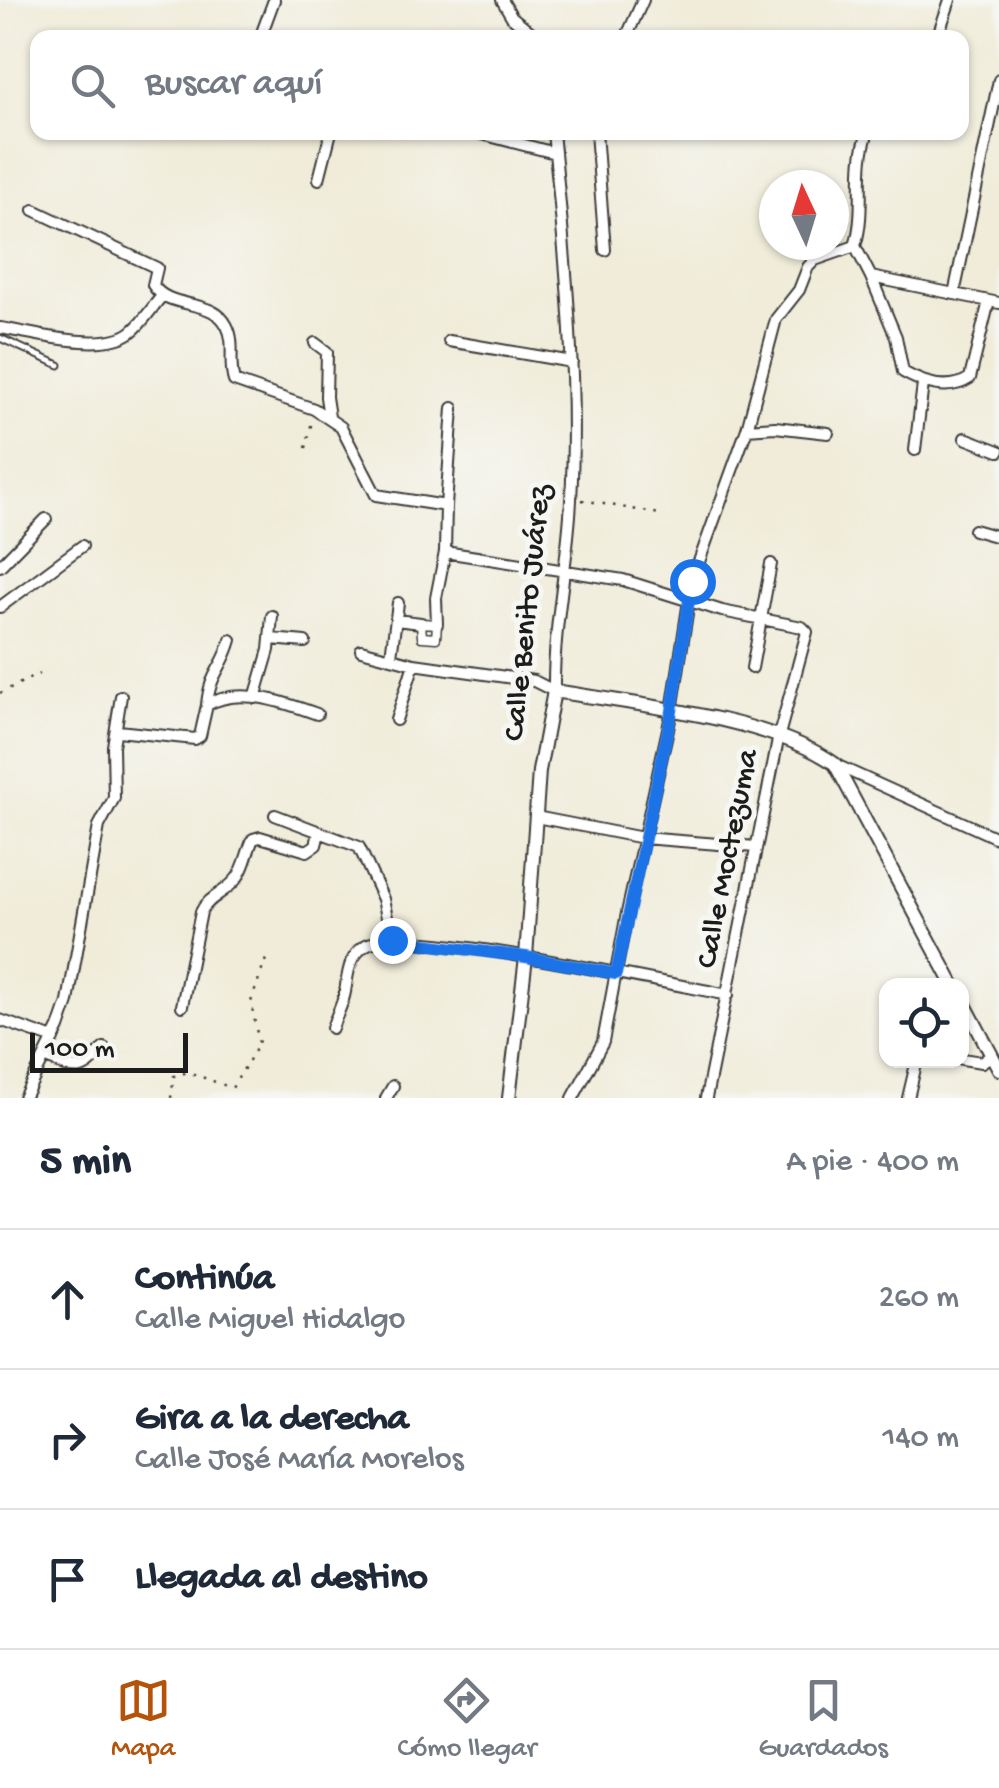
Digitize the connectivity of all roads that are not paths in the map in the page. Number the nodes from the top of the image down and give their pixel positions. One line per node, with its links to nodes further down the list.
1 (274, 0): 5 (street)
2 (502, 0): 6 (street)
3 (643, 0): 7 (street)
4 (950, 0): 8 (street)
5 (263, 30)
6 (529, 30)
7 (630, 30)
8 (941, 30)
9 (999, 80): 10 (street)
10 (997, 99): 24 (street)
11 (329, 140): 17 (street)
12 (505, 140): 16 (street)
13 (554, 140): 16 (street, Calle Benito Juárez)
14 (597, 140): 21 (street)
15 (865, 140): 19 (street)
16 (555, 153): 31 (street, Calle Benito Juárez)
17 (319, 178)
18 (34, 210): 25 (street)
19 (855, 246): 20 (street); 23 (street)
20 (849, 248)
21 (605, 250)
22 (815, 260): 36 (street)
23 (871, 277): 24 (street); 33 (street)
24 (954, 294): 26 (street)
25 (162, 296): 27 (street); 35 (street)
26 (994, 302): 33 (street)
27 (0, 328)
28 (0, 338): 32 (lane)
29 (449, 342): 31 (street)
30 (314, 343): 35 (street)
31 (572, 362): 49 (street, Calle Benito Juárez)
32 (59, 365)
33 (923, 384): 39 (street)
34 (452, 408): 41 (street)
35 (328, 417): 41 (street)
36 (746, 428): 37 (street); 50 (street)
37 (828, 433)
38 (965, 438): 40 (street)
39 (915, 450)
40 (999, 452)
41 (446, 506): 46 (street)
42 (46, 519): 48 (street)
43 (974, 530): 44 (street)
44 (999, 536)
45 (82, 546): 52 (street)
46 (446, 552): 49 (street); 57 (street)
47 (771, 564): 54 (street)
48 (0, 566)
49 (562, 570): 50 (street); 67 (street, Calle Benito Juárez)
50 (689, 599): 54 (street); 71 (street)
51 (398, 603): 55 (street)
52 (0, 607)
53 (272, 616): 59 (street)
54 (762, 619): 66 (street); 75 (street, Calle Moctezuma)
55 (396, 620): 56 (street); 64 (street)
56 (421, 623): 57 (street); 58 (street)
57 (438, 624): 58 (street)
58 (436, 638): 61 (street)
59 (271, 639): 62 (street); 69 (street)
60 (231, 640): 70 (street)
61 (450, 640)
62 (305, 642)
63 (361, 650): 64 (street)
64 (391, 656): 65 (street)
65 (414, 664): 67 (street); 73 (street)
66 (752, 668)
67 (554, 690): 71 (street); 78 (street, Calle Benito Juárez)
68 (121, 696): 74 (street)
69 (255, 698): 70 (street); 72 (street)
70 (207, 705): 74 (street)
71 (672, 711): 75 (street); 80 (street)
72 (317, 714)
73 (396, 720)
74 (118, 731): 92 (street)
75 (779, 735): 76 (street); 82 (street, Calle Moctezuma)
76 (835, 764): 81 (street); 86 (street)
77 (275, 814): 79 (street)
78 (536, 816): 80 (street); 84 (street, Calle Benito Juárez)
79 (319, 833): 83 (street); 88 (street)
80 (643, 838): 82 (street); 85 (street)
81 (999, 839)
82 (756, 847): 87 (street, Calle Moctezuma)
83 (392, 940): 84 (street); 91 (street)
84 (526, 957): 85 (street); 102 (street, Calle Benito Juárez)
85 (616, 974): 87 (street); 103 (street)
86 (950, 978)
87 (728, 995): 104 (street, Calle Moctezuma)
88 (182, 1006)
89 (969, 1012): 94 (street)
90 (0, 1020): 92 (street)
91 (332, 1028)
92 (54, 1039): 95 (street)
93 (104, 1048): 95 (street)
94 (992, 1055): 96 (street); 98 (street)
95 (44, 1058): 100 (street)
96 (969, 1062)
97 (916, 1068): 105 (street)
98 (999, 1069)
99 (393, 1086): 101 (street)
100 (24, 1098)
101 (386, 1098)
102 (509, 1098)
103 (573, 1098)
104 (706, 1098)
105 (908, 1098)

